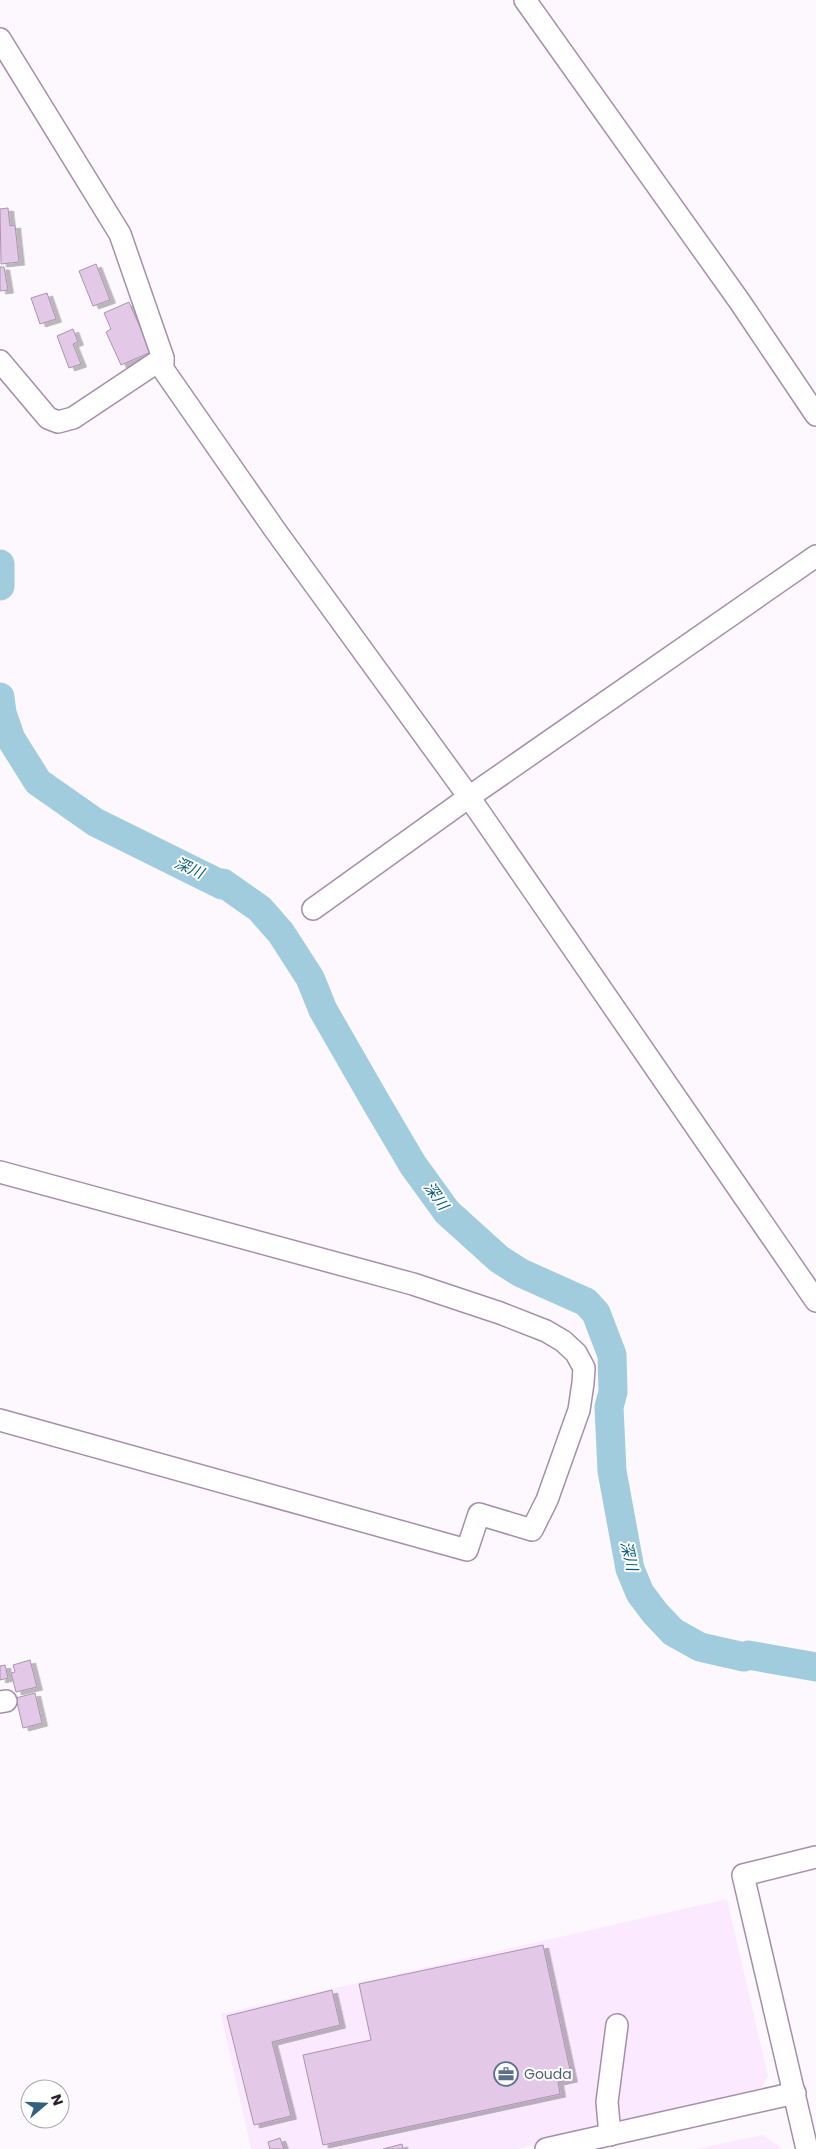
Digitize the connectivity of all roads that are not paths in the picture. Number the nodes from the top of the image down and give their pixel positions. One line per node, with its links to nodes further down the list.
1 (524, 0): 5 (street)
2 (0, 39): 3 (street)
3 (163, 358): 4 (street); 7 (street)
4 (0, 361)
5 (816, 415)
6 (816, 556): 7 (street)
7 (469, 797): 8 (street); 10 (street)
8 (313, 909)
9 (0, 1172): 11 (street)
10 (816, 1301)
11 (0, 1420)
12 (816, 1858): 14 (street)
13 (617, 2025): 15 (street)
14 (795, 2093): 15 (street); 18 (street)
15 (610, 2134): 16 (street)
16 (577, 2146): 17 (street)
17 (546, 2149)
18 (807, 2149)

